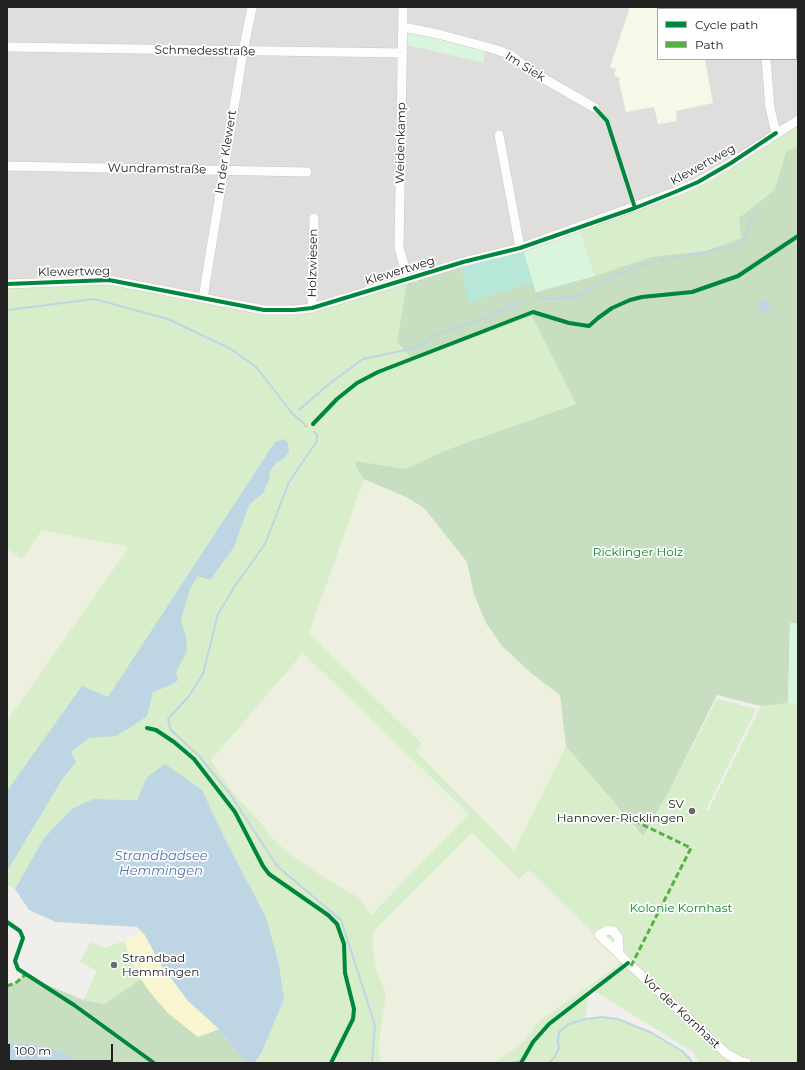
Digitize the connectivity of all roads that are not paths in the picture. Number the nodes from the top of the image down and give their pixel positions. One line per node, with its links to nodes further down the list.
1 (252, 7): 5 (street, In der Klewert)
2 (403, 7): 3 (street, Weidenkamp)
3 (403, 27): 6 (street, Weidenkamp); 8 (street, Im Siek)
4 (7, 47): 5 (street, Schmedesstraße)
5 (243, 52): 6 (street, Schmedesstraße); 13 (street, In der Klewert)
6 (403, 54): 17 (street, Weidenkamp)
7 (766, 60): 10 (street)
8 (595, 108)
9 (798, 120): 10 (street, Klewertweg)
10 (776, 133): 16 (street, Klewertweg)
11 (499, 135): 16 (street)
12 (7, 166): 13 (street, Wundramstraße)
13 (223, 170): 14 (street, Wundramstraße); 19 (street, In der Klewert)
14 (307, 172)
15 (314, 218): 20 (street, Holzwiesen)
16 (520, 248): 17 (street, Klewertweg)
17 (408, 278): 20 (street, Klewertweg)
18 (7, 284): 19 (street, Klewertweg)
19 (203, 298): 20 (street, Klewertweg)
20 (312, 308)
21 (619, 954): 22 (street, Vor der Kornhast)
22 (747, 1063)

